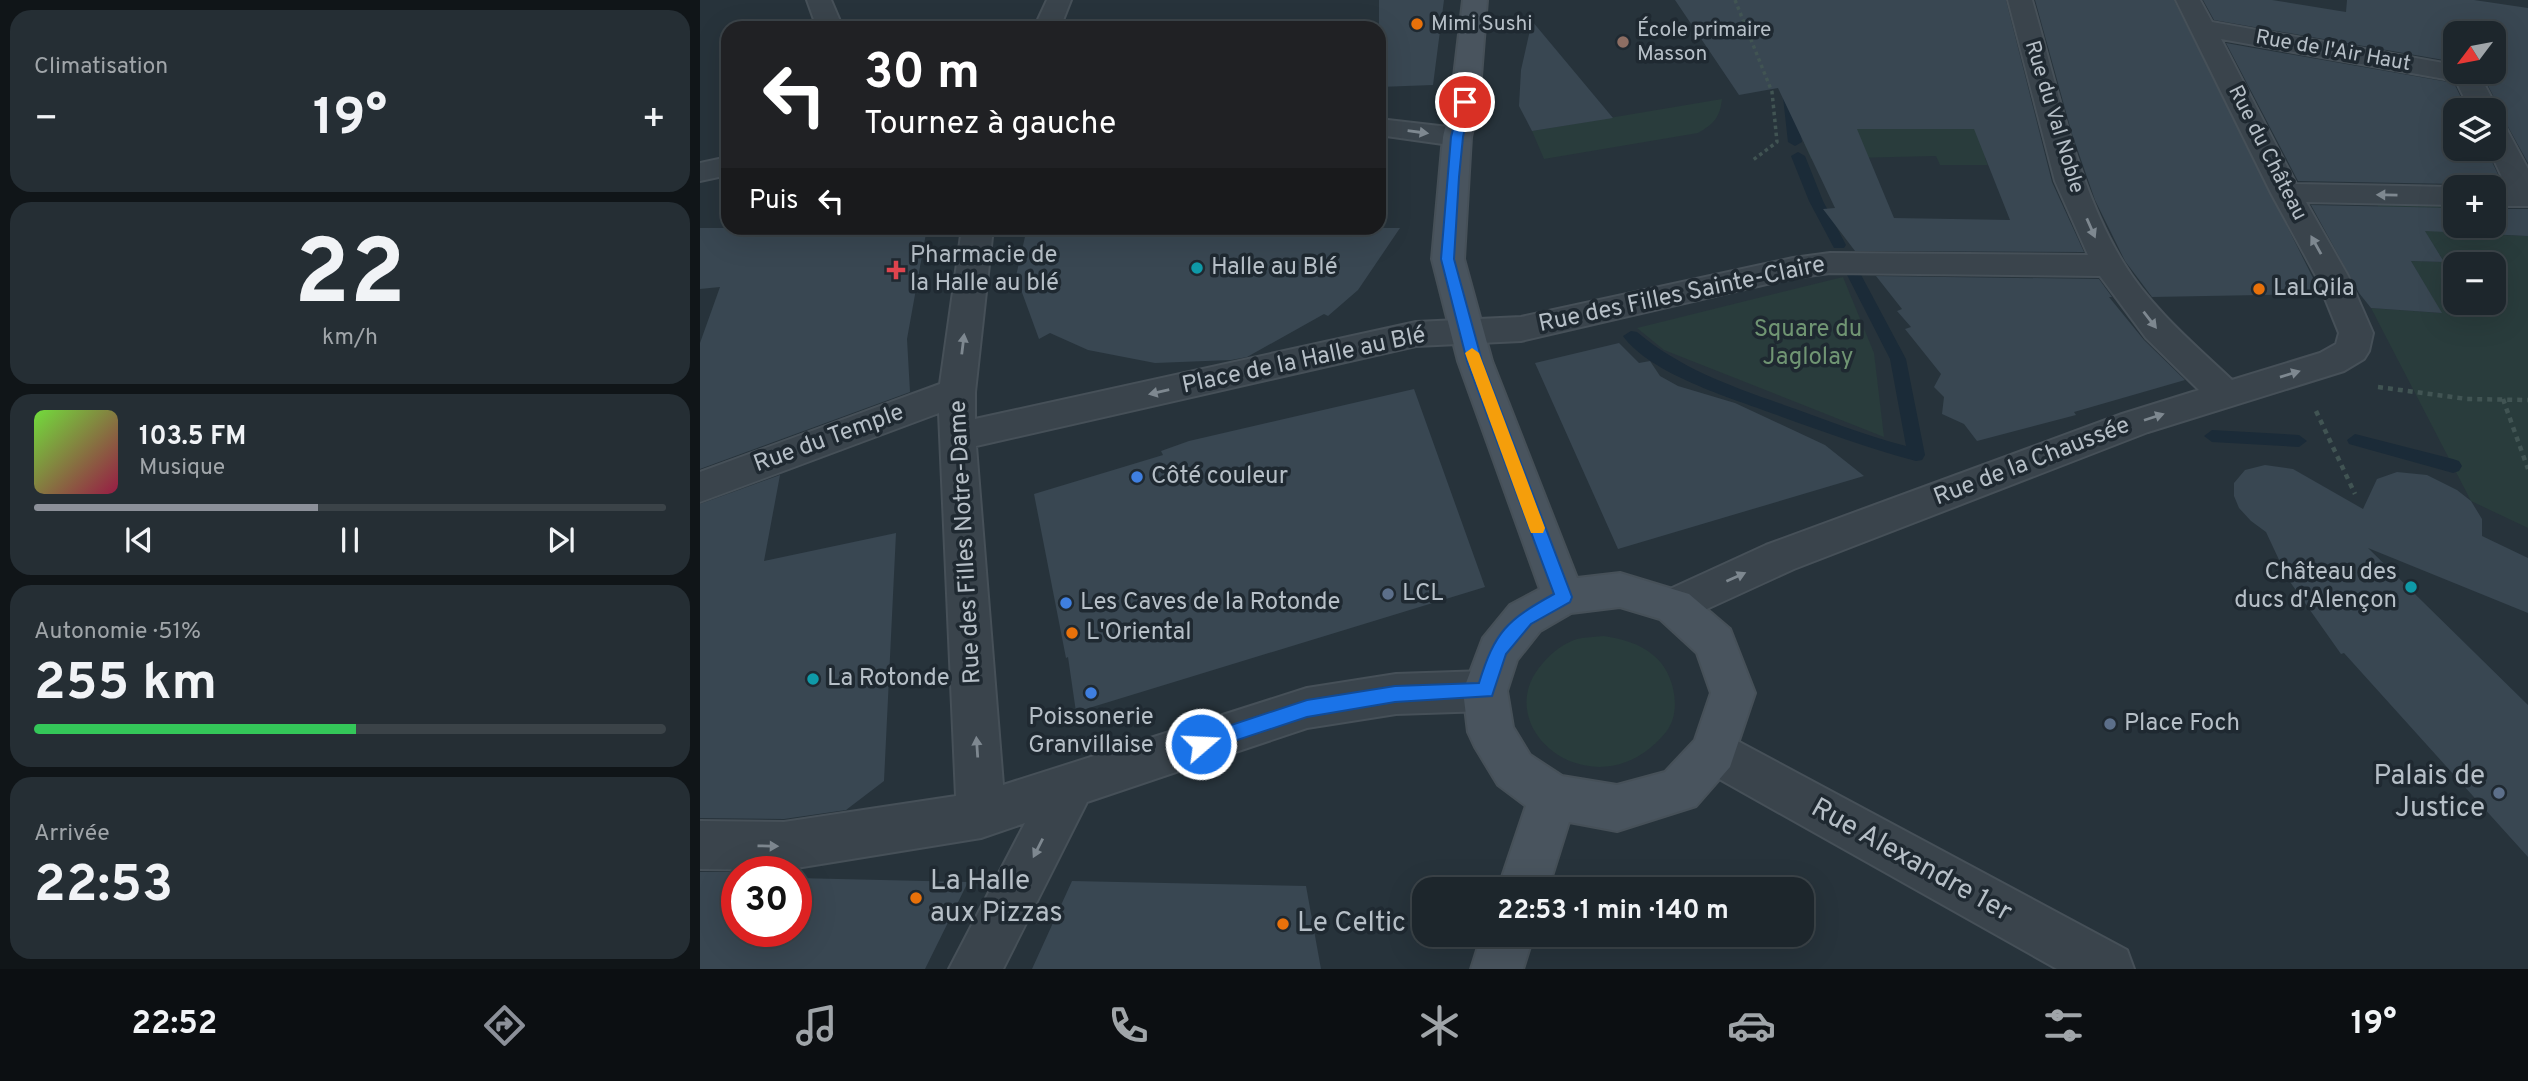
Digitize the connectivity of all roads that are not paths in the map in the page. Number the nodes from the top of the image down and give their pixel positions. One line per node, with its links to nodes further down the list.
1 (819, 0): 6 (street)
2 (1059, 0): 7 (street)
3 (1475, 0): 11 (street)
4 (2020, 0): 19 (street, Rue du Val Noble, one-way to 19)
5 (2188, 0): 8 (street, Rue du Château)
6 (827, 21)
7 (1050, 21)
8 (2203, 27): 9 (street, Rue de l'Air Haut); 15 (street, Rue du Château)
9 (2478, 98)
10 (1386, 128): 11 (street, one-way to 11)
11 (1457, 137): 21 (street)
12 (2506, 154): 17 (street)
13 (721, 168): 14 (street)
14 (700, 172)
15 (2287, 193): 16 (street, one-way to 15); 20 (street, Rue du Château, one-way to 15)
16 (2443, 196)
17 (2506, 197)
18 (976, 235): 22 (street, Rue des Filles Notre-Dame, one-way to 18)
19 (2109, 266): 21 (street, Rue des Filles Sainte-Claire); 23 (street, Rue du Val Noble, one-way to 23)
20 (2346, 306): 23 (street, Rue de la Chaussée, one-way to 20)
21 (1465, 330): 24 (street, Place de la Halle au Blé, one-way to 24); 26 (street)
22 (957, 392): 24 (street, Rue des Filles Notre-Dame); 25 (street, Rue du Temple)
23 (2225, 394): 27 (street, Rue de la Chaussée, one-way to 23)
24 (957, 437): 32 (street, Rue des Filles Notre-Dame, one-way to 24)
25 (700, 487)
26 (1564, 597): 27 (street); 28 (street)
27 (1674, 606): 29 (street)
28 (1485, 691): 30 (street); 31 (street)
29 (1714, 752): 31 (street); 38 (street, Rue Alexandre 1er)
30 (1069, 787): 32 (street); 36 (street, one-way to 36)
31 (1553, 797): 34 (street)
32 (981, 815): 33 (street, one-way to 32)
33 (700, 845)
34 (1527, 877)
35 (1504, 947): 37 (street)
36 (975, 969)
37 (1497, 969)
38 (2108, 969)

